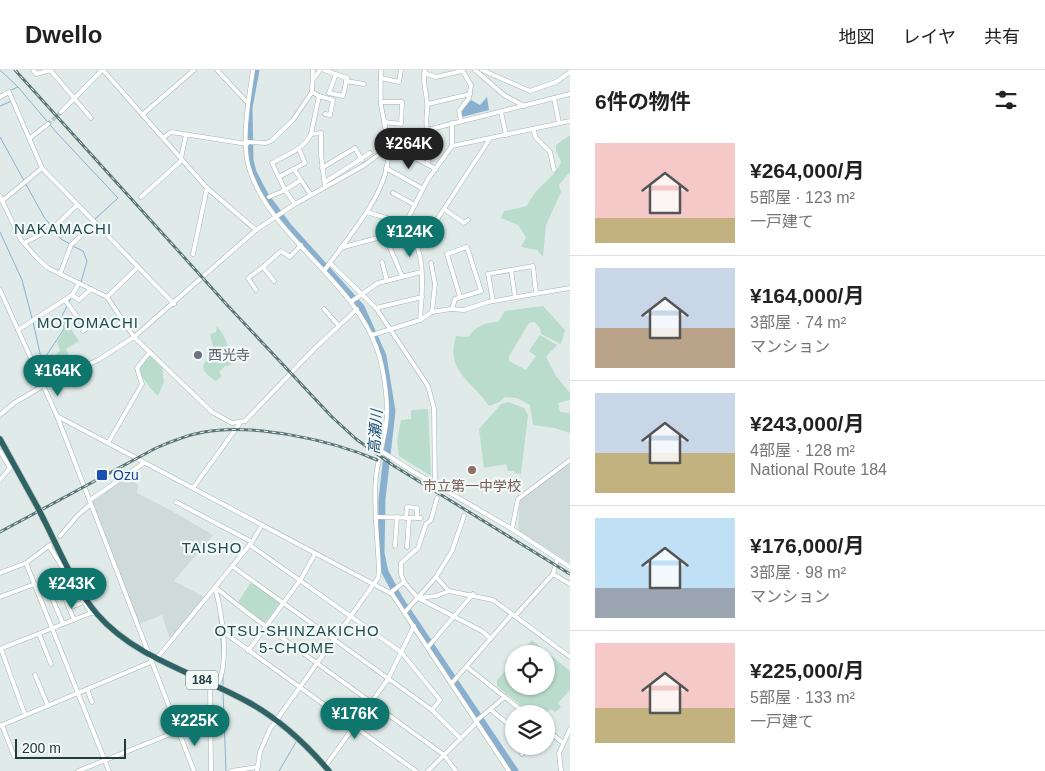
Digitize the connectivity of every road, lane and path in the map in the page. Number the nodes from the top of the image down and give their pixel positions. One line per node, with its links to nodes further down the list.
1 (33, 70): 2 (street)
2 (51, 70): 26 (street)
3 (102, 70): 26 (street); 35 (street)
4 (194, 70): 35 (street)
5 (218, 70): 28 (street)
6 (253, 70): 28 (street)
7 (313, 70): 17 (street)
8 (322, 70): 16 (street); 17 (street)
9 (381, 70): 18 (street)
10 (401, 70): 18 (street)
11 (475, 70): 31 (street)
12 (482, 70): 15 (street)
13 (462, 71): 14 (street); 22 (street)
14 (424, 72): 30 (street)
15 (570, 72)
16 (336, 74): 19 (street); 19 (street)
17 (314, 78): 21 (street)
18 (381, 78): 29 (street)
19 (346, 81): 20 (street)
20 (364, 84)
21 (312, 92): 24 (street); 51 (street)
22 (470, 94): 30 (street); 37 (street)
23 (570, 94): 27 (street)
24 (320, 96): 34 (street); 45 (street)
25 (0, 97): 48 (street)
26 (74, 98): 32 (street); 36 (street)
27 (554, 98): 31 (street); 41 (street)
28 (247, 102): 51 (street)
29 (381, 102): 39 (street); 39 (street)
30 (428, 104): 44 (street)
31 (524, 106): 33 (street)
32 (61, 112)
33 (501, 112): 37 (street); 47 (street)
34 (325, 114)
35 (142, 115): 49 (street)
36 (91, 118)
37 (461, 121): 40 (street)
38 (570, 121): 41 (street)
39 (384, 122): 55 (street)
40 (452, 123): 44 (street); 54 (street)
41 (559, 123): 43 (street)
42 (48, 124): 48 (street)
43 (534, 129): 47 (street); 66 (street)
44 (427, 130): 52 (street)
45 (310, 134): 56 (street); 62 (street)
46 (186, 135): 49 (street); 51 (street); 58 (street)
47 (506, 136): 50 (street)
48 (30, 138): 61 (street)
49 (163, 138): 58 (street)
50 (489, 140): 54 (street); 81 (street)
51 (247, 143): 83 (street)
52 (398, 143): 55 (street); 60 (street)
53 (437, 145): 60 (street)
54 (452, 146): 65 (street)
55 (388, 148): 63 (street); 69 (street)
56 (299, 149): 64 (street); 67 (street)
57 (370, 153): 59 (street)
58 (181, 159): 70 (street); 75 (street)
59 (362, 160): 62 (street); 69 (street)
60 (426, 163): 65 (street)
61 (42, 168): 77 (street); 80 (street)
62 (322, 168): 69 (street)
63 (386, 168): 71 (street); 82 (street)
64 (294, 169): 67 (street); 68 (street)
65 (436, 169): 71 (street)
66 (554, 170)
67 (279, 177): 72 (street)
68 (301, 180): 72 (street); 74 (street)
69 (325, 184): 74 (street)
70 (207, 188): 88 (street); 94 (street)
71 (423, 189): 79 (street)
72 (285, 190): 76 (street); 78 (street)
73 (393, 193): 79 (street)
74 (311, 195): 78 (street)
75 (141, 197)
76 (269, 197)
77 (1, 198): 91 (street)
78 (295, 204): 83 (street)
79 (415, 204): 87 (street)
80 (77, 205): 86 (street); 91 (street)
81 (444, 210): 84 (street); 90 (street)
82 (367, 212): 85 (street); 93 (street)
83 (277, 217): 88 (street); 92 (street)
84 (468, 220)
85 (391, 221): 87 (street); 89 (street)
86 (95, 222): 99 (street); 103 (street)
87 (404, 226): 90 (street)
88 (256, 230): 122 (street)
89 (385, 236): 93 (street); 104 (street)
90 (415, 243): 102 (street)
91 (24, 244): 103 (street)
92 (301, 245): 98 (street); 101 (street)
93 (340, 248): 96 (street)
94 (193, 254)
95 (382, 262): 105 (street)
96 (330, 263): 101 (street); 113 (street)
97 (431, 263): 127 (street)
98 (263, 267): 106 (street); 111 (street)
99 (137, 268): 115 (street); 122 (street)
100 (511, 270): 112 (street); 118 (street); 121 (street)
101 (324, 271): 120 (street)
102 (421, 272): 104 (street); 116 (street)
103 (60, 274): 107 (street)
104 (402, 276): 105 (street)
105 (387, 280): 113 (street)
106 (274, 281)
107 (79, 283): 109 (street); 114 (street)
108 (570, 288): 112 (street)
109 (91, 289): 114 (street); 115 (street)
110 (0, 290): 131 (street)
111 (256, 290)
112 (536, 293): 118 (street)
113 (360, 294): 120 (street); 123 (street)
114 (72, 295): 119 (street)
115 (107, 297): 134 (street)
116 (422, 297): 123 (street); 129 (street)
117 (460, 297): 117 (street); 126 (street)
118 (515, 297): 121 (street)
119 (65, 300): 128 (street); 131 (street)
120 (352, 301): 125 (street)
121 (493, 301): 126 (street)
122 (174, 304): 134 (street)
123 (376, 308): 132 (street)
124 (324, 309): 130 (street)
125 (357, 309): 130 (street); 133 (street)
126 (452, 309): 127 (street)
127 (432, 312): 129 (street)
128 (98, 320)
129 (420, 320): 132 (street)
130 (339, 326): 139 (street)
131 (18, 330): 136 (street)
132 (389, 330): 133 (street); 147 (street)
133 (372, 335): 143 (street)
134 (134, 337): 135 (street); 136 (street)
135 (150, 352): 139 (street); 141 (street)
136 (43, 386): 137 (street); 138 (street)
137 (0, 415)
138 (57, 416): 141 (street); 150 (street)
139 (240, 423): 148 (street)
140 (0, 439): 188 (highway, 184, bridge)
141 (108, 443): 145 (street)
142 (0, 451): 146 (street)
143 (382, 451): 147 (street); 153 (street)
144 (570, 460): 157 (street)
145 (144, 463): 148 (street); 150 (street)
146 (0, 480)
147 (435, 484): 157 (street)
148 (193, 488): 156 (street)
149 (437, 498): 171 (street)
150 (91, 502): 158 (street); 205 (street)
151 (176, 502): 159 (street)
152 (464, 516): 169 (street)
153 (377, 517): 154 (street); 173 (street)
154 (397, 517): 155 (street); 160 (street)
155 (408, 518): 155 (street); 161 (street)
156 (262, 525): 159 (street); 162 (street)
157 (512, 529): 163 (street)
158 (60, 536)
159 (251, 543): 165 (street); 170 (street)
160 (395, 546)
161 (407, 547)
162 (316, 554): 170 (street); 173 (street)
163 (557, 560): 166 (street); 168 (street)
164 (26, 563): 167 (street); 172 (street); 187 (street)
165 (232, 566): 175 (street); 184 (street)
166 (570, 567)
167 (0, 573)
168 (553, 574): 174 (street); 189 (street)
169 (436, 577): 177 (street); 182 (street)
170 (300, 579): 184 (street); 190 (street)
171 (404, 582): 179 (street); 182 (street)
172 (35, 584): 181 (street); 196 (street)
173 (374, 584): 179 (street); 190 (street)
174 (570, 584)
175 (215, 587): 194 (street); 197 (street); 207 (street)
176 (61, 588): 185 (street)
177 (449, 591): 180 (street); 182 (street)
178 (50, 592): 193 (street)
179 (390, 593): 186 (street)
180 (473, 594): 189 (street); 191 (street)
181 (0, 597)
182 (418, 598): 186 (street); 191 (street)
183 (82, 603): 185 (street)
184 (283, 603): 194 (street); 200 (street)
185 (69, 608): 192 (street)
186 (405, 612): 195 (street)
187 (91, 613): 188 (street); 192 (street)
188 (98, 614): 205 (highway, 184)
189 (514, 615): 199 (street); 206 (street)
190 (352, 616): 200 (street); 204 (street)
191 (454, 617): 199 (street); 201 (street)
192 (74, 620): 193 (street)
193 (63, 624): 196 (street)
194 (266, 626): 203 (street); 209 (street)
195 (414, 626): 201 (street); 204 (street)
196 (52, 629): 198 (street); 218 (street)
197 (222, 631): 203 (street); 215 (street)
198 (39, 634): 202 (street); 208 (street)
199 (491, 639): 210 (street)
200 (335, 641): 209 (street); 212 (street)
201 (428, 647): 214 (street)
202 (0, 649): 226 (street)
203 (248, 651): 216 (street)
204 (401, 652): 212 (street); 224 (street)
205 (148, 654): 207 (highway, 184)
206 (570, 658)
207 (154, 660): 213 (highway, 184); 217 (street); 231 (street)
208 (51, 664)
209 (318, 664): 216 (street); 221 (street)
210 (467, 667): 214 (street); 219 (street)
211 (35, 675): 223 (street)
212 (388, 679): 221 (street); 224 (street)
213 (210, 683): 215 (highway, 184); 227 (street)
214 (452, 683): 229 (street)
215 (216, 686): 228 (highway, 184)
216 (300, 687): 228 (street); 233 (street)
217 (87, 689): 218 (street); 220 (street)
218 (78, 693): 223 (street); 241 (street)
219 (505, 697): 222 (street); 225 (street)
220 (92, 702)
221 (371, 702): 233 (street); 239 (street)
222 (515, 705)
223 (48, 706): 226 (street)
224 (432, 710): 237 (street)
225 (491, 710): 229 (street); 230 (street)
226 (25, 715): 232 (street)
227 (210, 715): 231 (street); 249 (street)
228 (276, 721): 243 (street); 245 (highway, 184)
229 (477, 721): 237 (street); 255 (street)
230 (505, 722)
231 (175, 723): 235 (street)
232 (1, 725): 240 (street)
233 (354, 726): 245 (street); 252 (street)
234 (570, 729): 238 (street)
235 (178, 731): 241 (street); 248 (street)
236 (555, 736): 238 (street)
237 (461, 738): 239 (street)
238 (563, 743): 256 (street)
239 (444, 755): 253 (street); 254 (street)
240 (14, 756)
241 (105, 760): 242 (street); 247 (street)
242 (93, 765): 244 (street); 246 (street)
243 (257, 769): 250 (street); 251 (street)
244 (81, 770)
245 (327, 770)
246 (96, 771)
247 (109, 771)
248 (194, 771)
249 (211, 771)
250 (231, 771)
251 (262, 771)
252 (416, 771)
253 (428, 771)
254 (456, 771)
255 (509, 771)
256 (561, 771)

